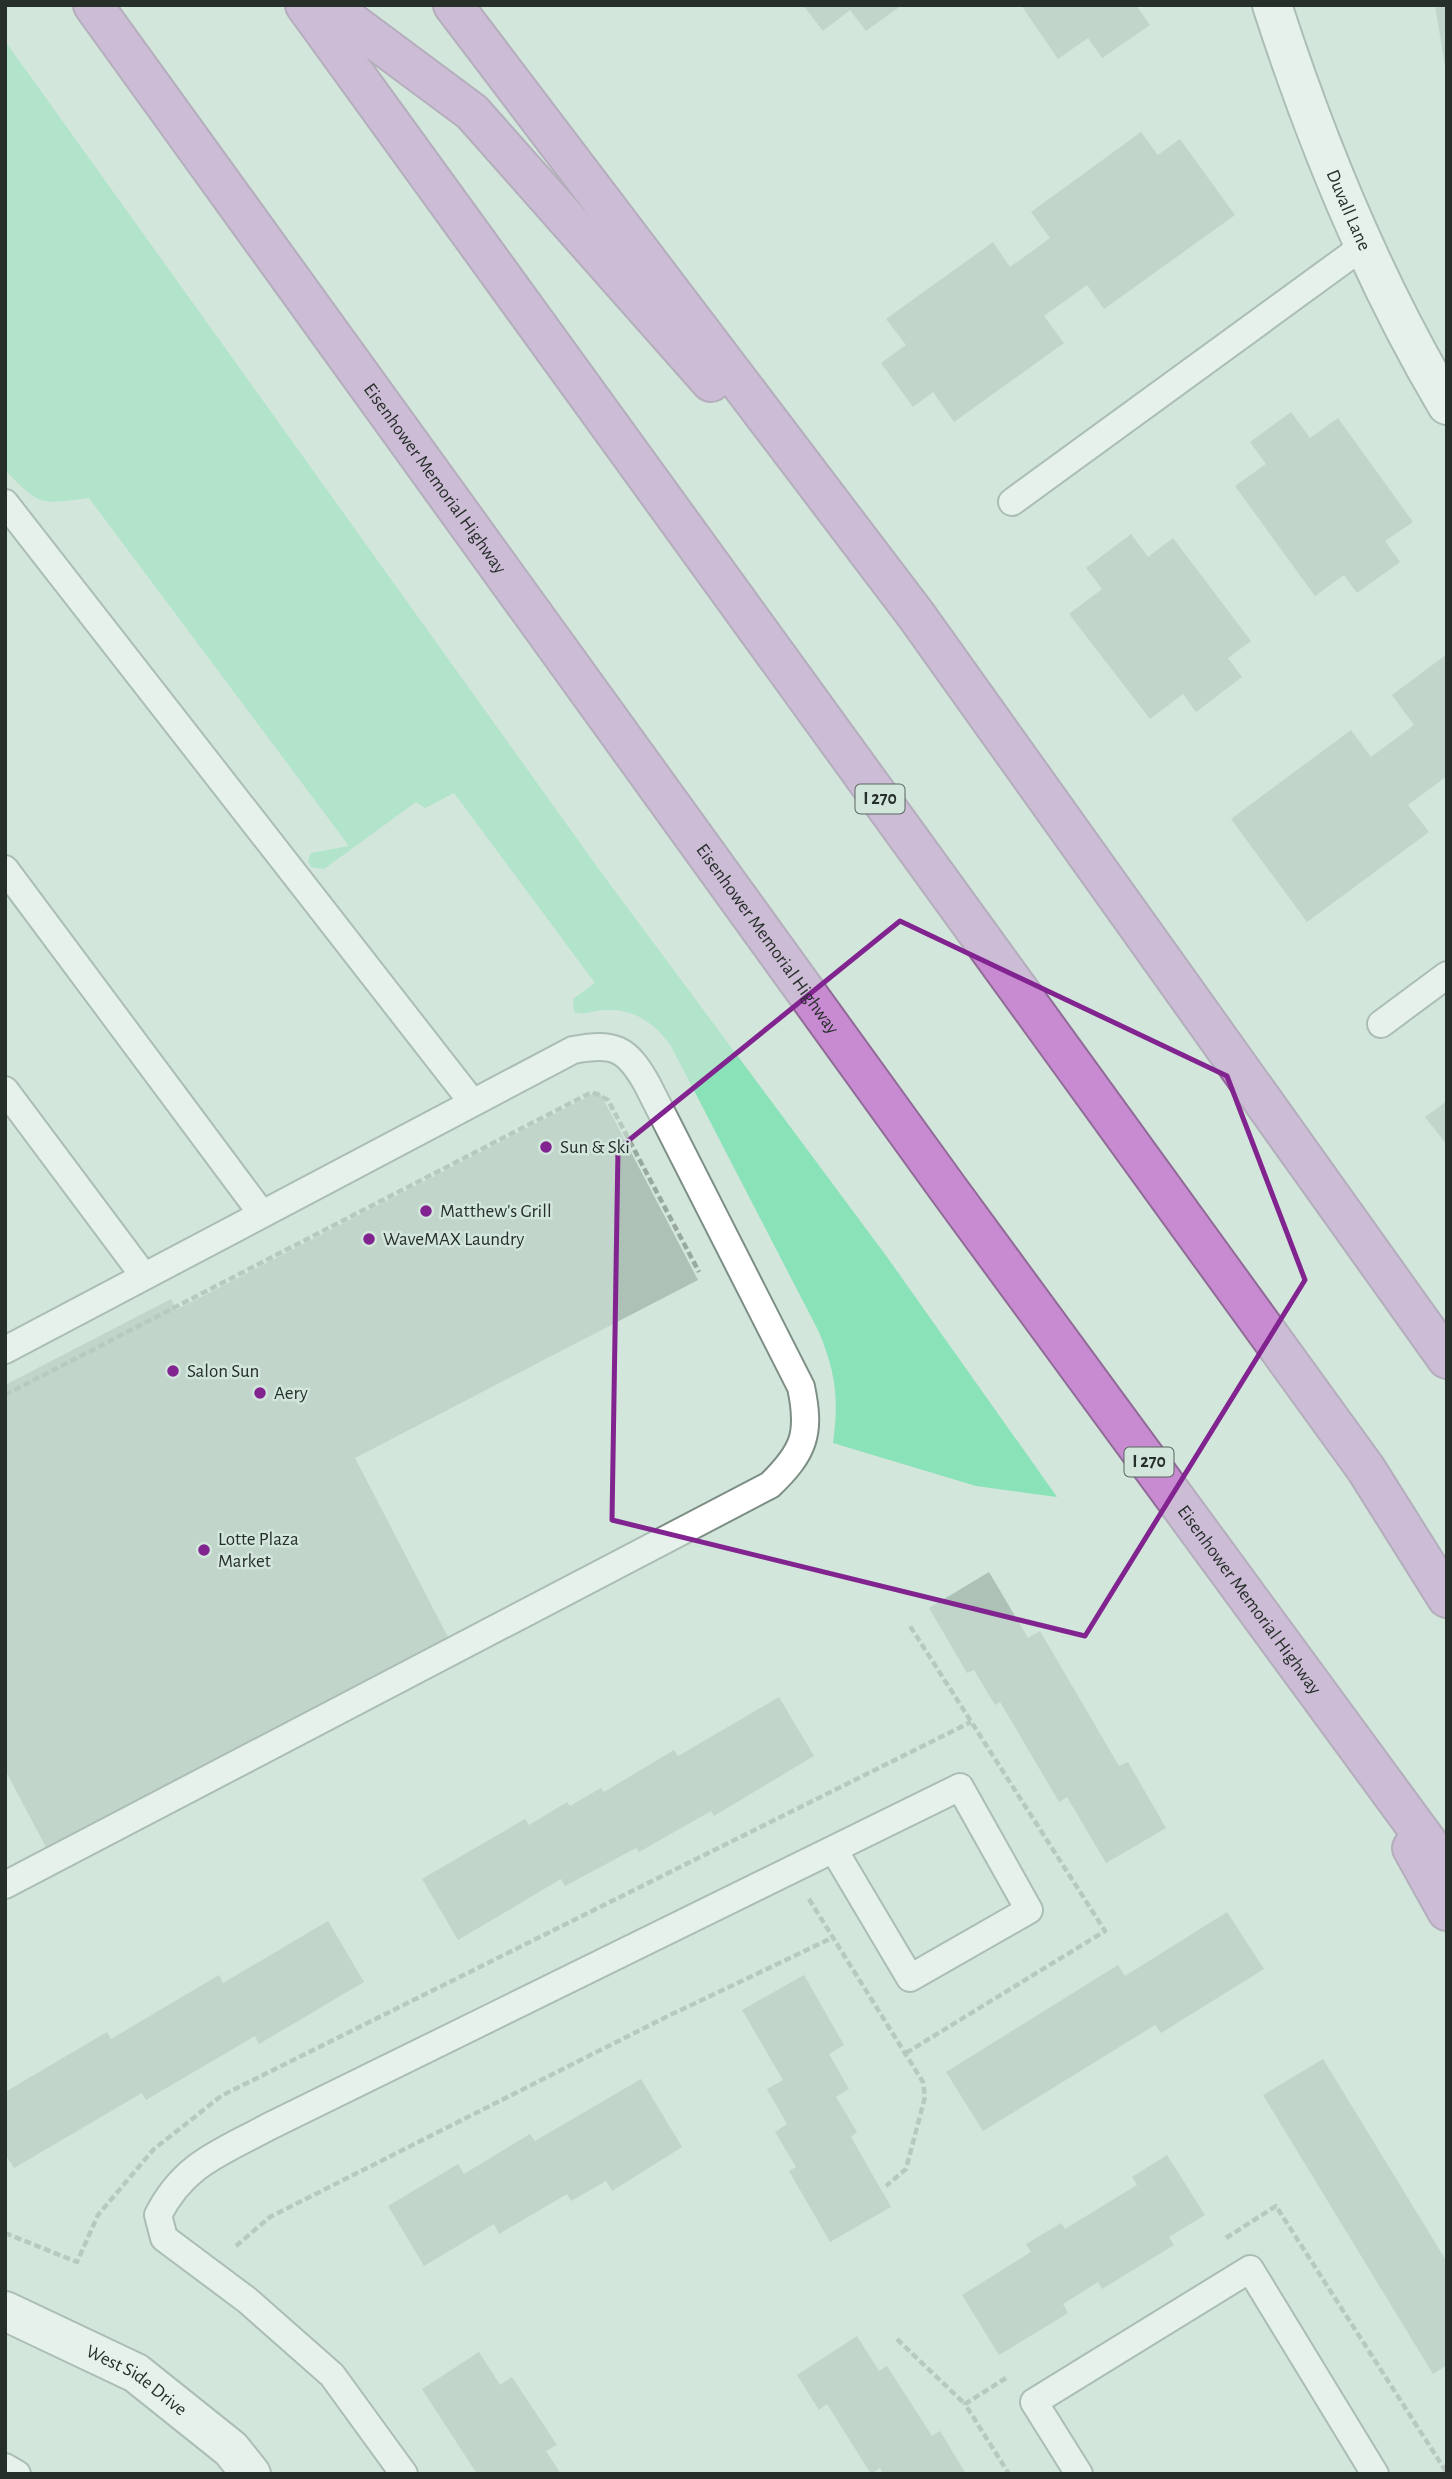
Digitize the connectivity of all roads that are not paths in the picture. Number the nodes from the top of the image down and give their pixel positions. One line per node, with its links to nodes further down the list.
1 (93, 5): 21 (highway, Eisenhower Memorial Highway / I 270)
2 (305, 5): 20 (highway, I 270)
3 (328, 5): 10 (highway)
4 (453, 5): 10 (highway)
5 (1272, 5): 6 (street, Duvall Lane)
6 (1362, 247): 7 (street, Duvall Lane); 8 (lane)
7 (1447, 405)
8 (1012, 502)
9 (5, 503): 15 (lane)
10 (916, 615): 19 (highway)
11 (5, 869): 16 (lane)
12 (1447, 975): 13 (lane)
13 (1381, 1024)
14 (5, 1090): 17 (lane)
15 (473, 1103): 16 (lane); 24 (lane)
16 (262, 1214): 17 (lane)
17 (144, 1276): 18 (lane)
18 (5, 1350)
19 (1447, 1359)
20 (1447, 1598)
21 (1348, 1733): 23 (highway, Eisenhower Memorial Highway / I 270); 25 (highway)
22 (834, 1850): 22 (lane); 30 (lane)
23 (1447, 1869)
24 (5, 1885)
25 (1447, 1911)
26 (5, 2311): 29 (street, West Side Drive)
27 (5, 2467): 28 (lane)
28 (17, 2474)
29 (250, 2474)
30 (404, 2474)
31 (1079, 2474): 32 (lane)
32 (1375, 2474)

